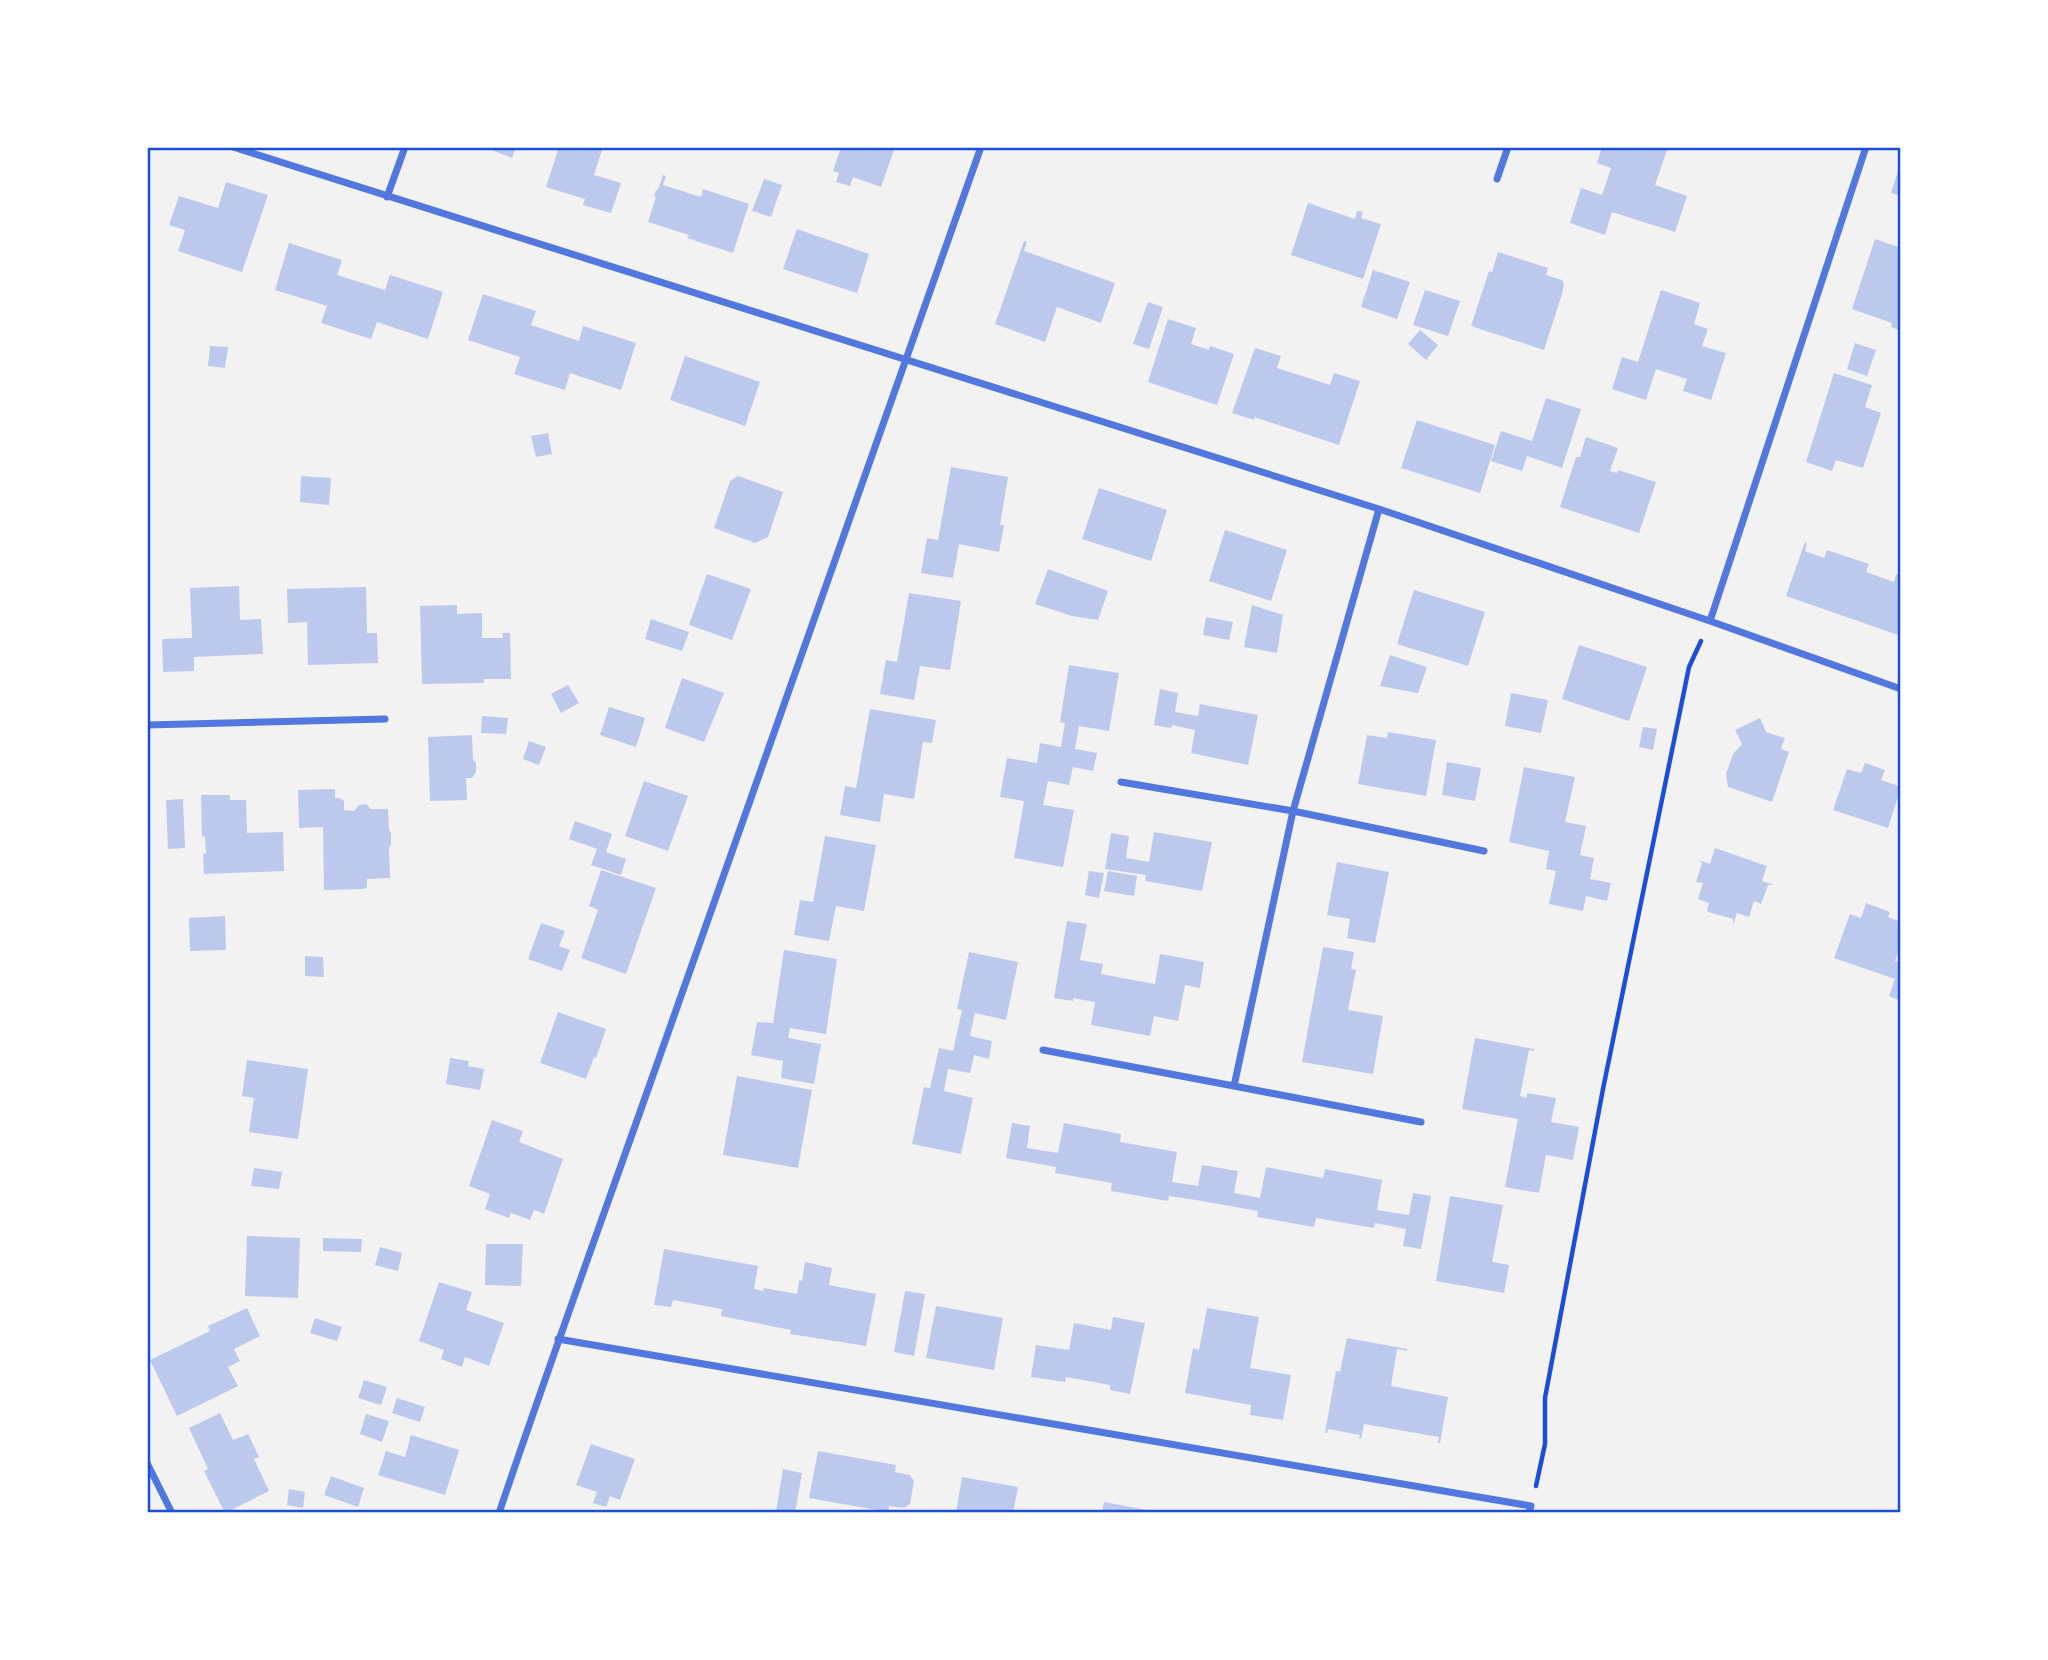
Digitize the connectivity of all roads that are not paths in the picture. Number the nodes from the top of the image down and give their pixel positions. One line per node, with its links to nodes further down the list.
1 (233, 147): 7 (street)
2 (405, 147): 7 (street)
3 (981, 147): 8 (street)
4 (1508, 147): 6 (street)
5 (1866, 147): 10 (street)
6 (1497, 179)
7 (387, 197): 8 (street)
8 (907, 361): 9 (street); 20 (street)
9 (1379, 509): 10 (street); 15 (street)
10 (1710, 621): 11 (street)
11 (1901, 689)
12 (385, 719): 13 (street)
13 (147, 725)
14 (1121, 782): 15 (street)
15 (1293, 811): 16 (street); 18 (street)
16 (1484, 850)
17 (1043, 1050): 18 (street)
18 (1234, 1086): 19 (street)
19 (1420, 1122)
20 (558, 1339): 22 (street); 24 (street)
21 (147, 1463): 23 (street)
22 (1530, 1510)
23 (172, 1513)
24 (499, 1513)

